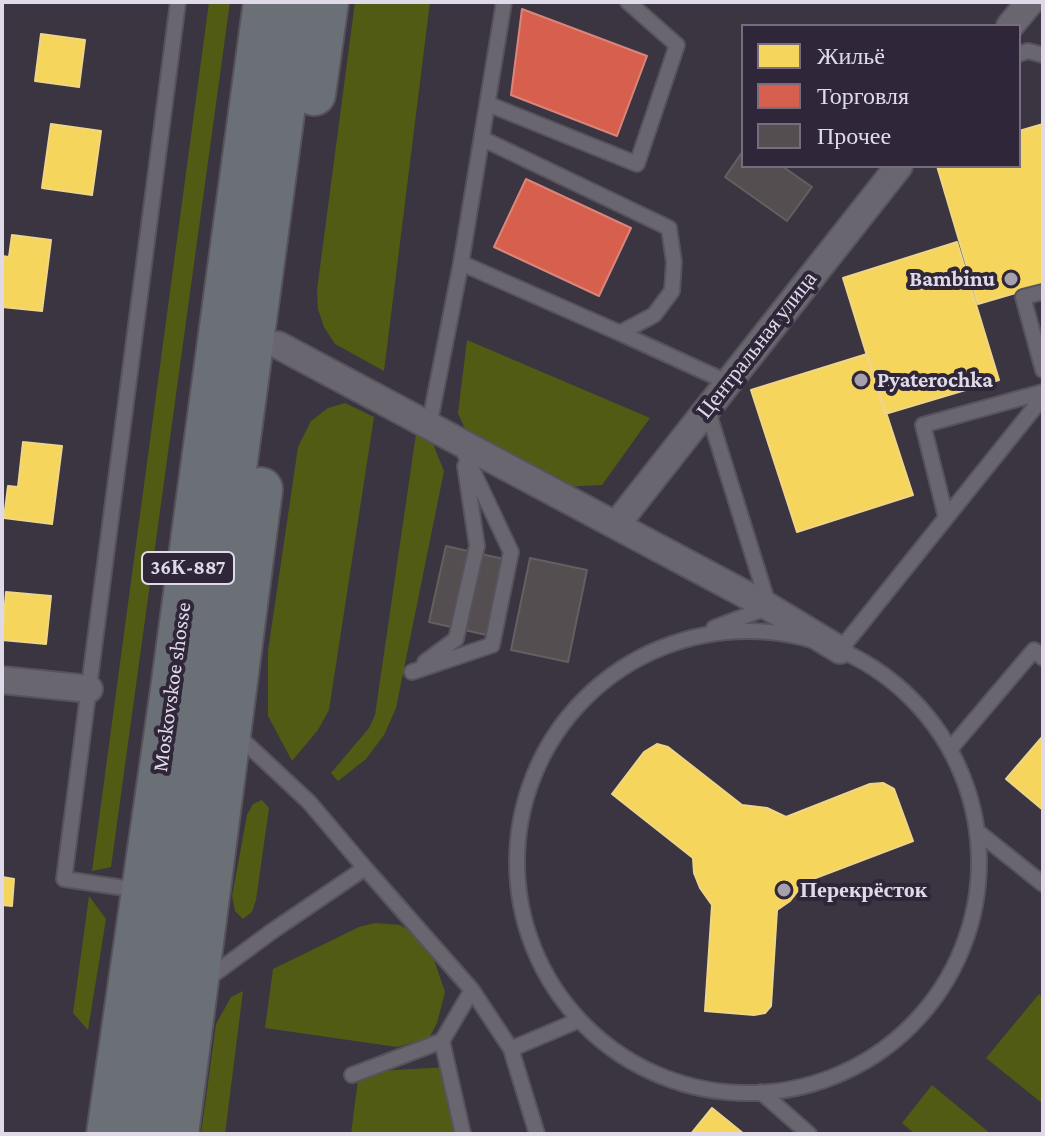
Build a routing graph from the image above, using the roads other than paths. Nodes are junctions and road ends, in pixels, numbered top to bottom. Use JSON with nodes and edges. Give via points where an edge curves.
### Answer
{"nodes":[{"id":1,"x":178,"y":2,"type":"edge"},
{"id":2,"x":265,"y":2,"type":"edge"},
{"id":3,"x":298,"y":2,"type":"edge"},
{"id":4,"x":327,"y":2,"type":"edge"},
{"id":5,"x":504,"y":2,"type":"edge"},
{"id":6,"x":628,"y":2,"type":"edge"},
{"id":7,"x":1030,"y":2,"type":"edge"},
{"id":8,"x":1012,"y":24,"type":"edge"},
{"id":9,"x":1021,"y":53,"type":"edge"},
{"id":10,"x":1043,"y":55,"type":"edge"},
{"id":11,"x":488,"y":104,"type":"junction"},
{"id":12,"x":483,"y":139,"type":"junction"},
{"id":13,"x":897,"y":168,"type":"edge"},
{"id":14,"x":461,"y":263,"type":"junction"},
{"id":15,"x":1043,"y":292,"type":"edge"},
{"id":16,"x":620,"y":333,"type":"junction"},
{"id":17,"x":278,"y":345,"type":"junction"},
{"id":18,"x":1043,"y":370,"type":"edge"},
{"id":19,"x":727,"y":382,"type":"junction"},
{"id":20,"x":1043,"y":394,"type":"edge"},
{"id":21,"x":707,"y":407,"type":"junction"},
{"id":22,"x":429,"y":426,"type":"junction"},
{"id":23,"x":946,"y":517,"type":"junction"},
{"id":24,"x":616,"y":525,"type":"junction"},
{"id":25,"x":769,"y":607,"type":"junction"},
{"id":26,"x":692,"y":637,"type":"junction"},
{"id":27,"x":840,"y":650,"type":"junction"},
{"id":28,"x":1043,"y":658,"type":"edge"},
{"id":29,"x":412,"y":672,"type":"joint"},
{"id":30,"x":2,"y":680,"type":"edge"},
{"id":31,"x":89,"y":689,"type":"junction"},
{"id":32,"x":231,"y":729,"type":"junction"},
{"id":33,"x":951,"y":748,"type":"junction"},
{"id":34,"x":978,"y":832,"type":"junction"},
{"id":35,"x":365,"y":868,"type":"junction"},
{"id":36,"x":1043,"y":884,"type":"edge"},
{"id":37,"x":143,"y":890,"type":"junction"},
{"id":38,"x":196,"y":988,"type":"junction"},
{"id":39,"x":472,"y":990,"type":"junction"},
{"id":40,"x":577,"y":1021,"type":"junction"},
{"id":41,"x":442,"y":1041,"type":"junction"},
{"id":42,"x":511,"y":1049,"type":"junction"},
{"id":43,"x":352,"y":1075,"type":"dead end"},
{"id":44,"x":761,"y":1092,"type":"junction"},
{"id":45,"x":108,"y":1134,"type":"edge"},
{"id":46,"x":145,"y":1134,"type":"edge"},
{"id":47,"x":177,"y":1134,"type":"edge"},
{"id":48,"x":463,"y":1134,"type":"edge"},
{"id":49,"x":537,"y":1134,"type":"edge"},
{"id":50,"x":809,"y":1134,"type":"edge"}],
"edges":[{"from":1,"to":31,"type":"lane"},
{"from":2,"to":37,"type":"main road","name":"Moskovskoe shosse","number":"36К-887"},
{"from":3,"to":46,"type":"main road","name":"Moskovskoe shosse","number":"36К-887"},
{"from":4,"to":17,"type":"main road","number":"36К-887"},
{"from":5,"to":11,"type":"lane"},
{"from":6,"to":11,"type":"lane","via":[[677,45],[637,164]]},
{"from":7,"to":8,"type":"street"},
{"from":9,"to":10,"type":"lane"},
{"from":11,"to":12,"type":"lane"},
{"from":12,"to":14,"type":"lane"},
{"from":12,"to":16,"type":"lane","via":[[669,228],[672,291],[654,315]]},
{"from":13,"to":19,"type":"street","name":"Центральная улица"},
{"from":14,"to":16,"type":"lane"},
{"from":14,"to":22,"type":"lane"},
{"from":15,"to":18,"type":"lane","via":[[1023,297]]},
{"from":16,"to":19,"type":"lane"},
{"from":17,"to":22,"type":"street"},
{"from":17,"to":32,"type":"main road","number":"36К-887"},
{"from":19,"to":21,"type":"street","name":"Центральная улица"},
{"from":20,"to":23,"type":"lane"},
{"from":20,"to":23,"type":"lane","via":[[923,425]]},
{"from":21,"to":24,"type":"street","name":"Центральная улица"},
{"from":21,"to":25,"type":"lane"},
{"from":22,"to":24,"type":"street"},
{"from":23,"to":27,"type":"lane"},
{"from":24,"to":25,"type":"street"},
{"from":25,"to":26,"type":"lane"},
{"from":25,"to":27,"type":"street"},
{"from":26,"to":27,"type":"lane","via":[[747,630],[808,637]]},
{"from":26,"to":40,"type":"lane","via":[[646,654],[579,704],[553,739],[517,831],[515,872],[525,917],[539,961]]},
{"from":27,"to":33,"type":"lane","via":[[904,692]]},
{"from":28,"to":33,"type":"lane","via":[[1034,650]]},
{"from":29,"to":29,"type":"lane","via":[[492,645],[511,552],[463,450],[477,546],[456,639]]},
{"from":30,"to":31,"type":"street"},
{"from":31,"to":37,"type":"lane","via":[[64,879]]},
{"from":32,"to":35,"type":"lane","via":[[309,802]]},
{"from":32,"to":38,"type":"main road","number":"36К-887"},
{"from":33,"to":34,"type":"lane"},
{"from":34,"to":36,"type":"lane"},
{"from":34,"to":44,"type":"lane","via":[[980,880],[970,933],[933,1003],[887,1049],[844,1072],[806,1087]]},
{"from":35,"to":38,"type":"lane"},
{"from":35,"to":39,"type":"lane"},
{"from":37,"to":45,"type":"main road","name":"Moskovskoe shosse","number":"36К-887"},
{"from":38,"to":47,"type":"main road","number":"36К-887"},
{"from":39,"to":41,"type":"lane"},
{"from":39,"to":42,"type":"lane"},
{"from":40,"to":42,"type":"lane"},
{"from":40,"to":44,"type":"lane","via":[[595,1040],[642,1066],[724,1092]]},
{"from":41,"to":43,"type":"lane"},
{"from":41,"to":48,"type":"lane"},
{"from":42,"to":49,"type":"lane"},
{"from":44,"to":50,"type":"lane"}]}
